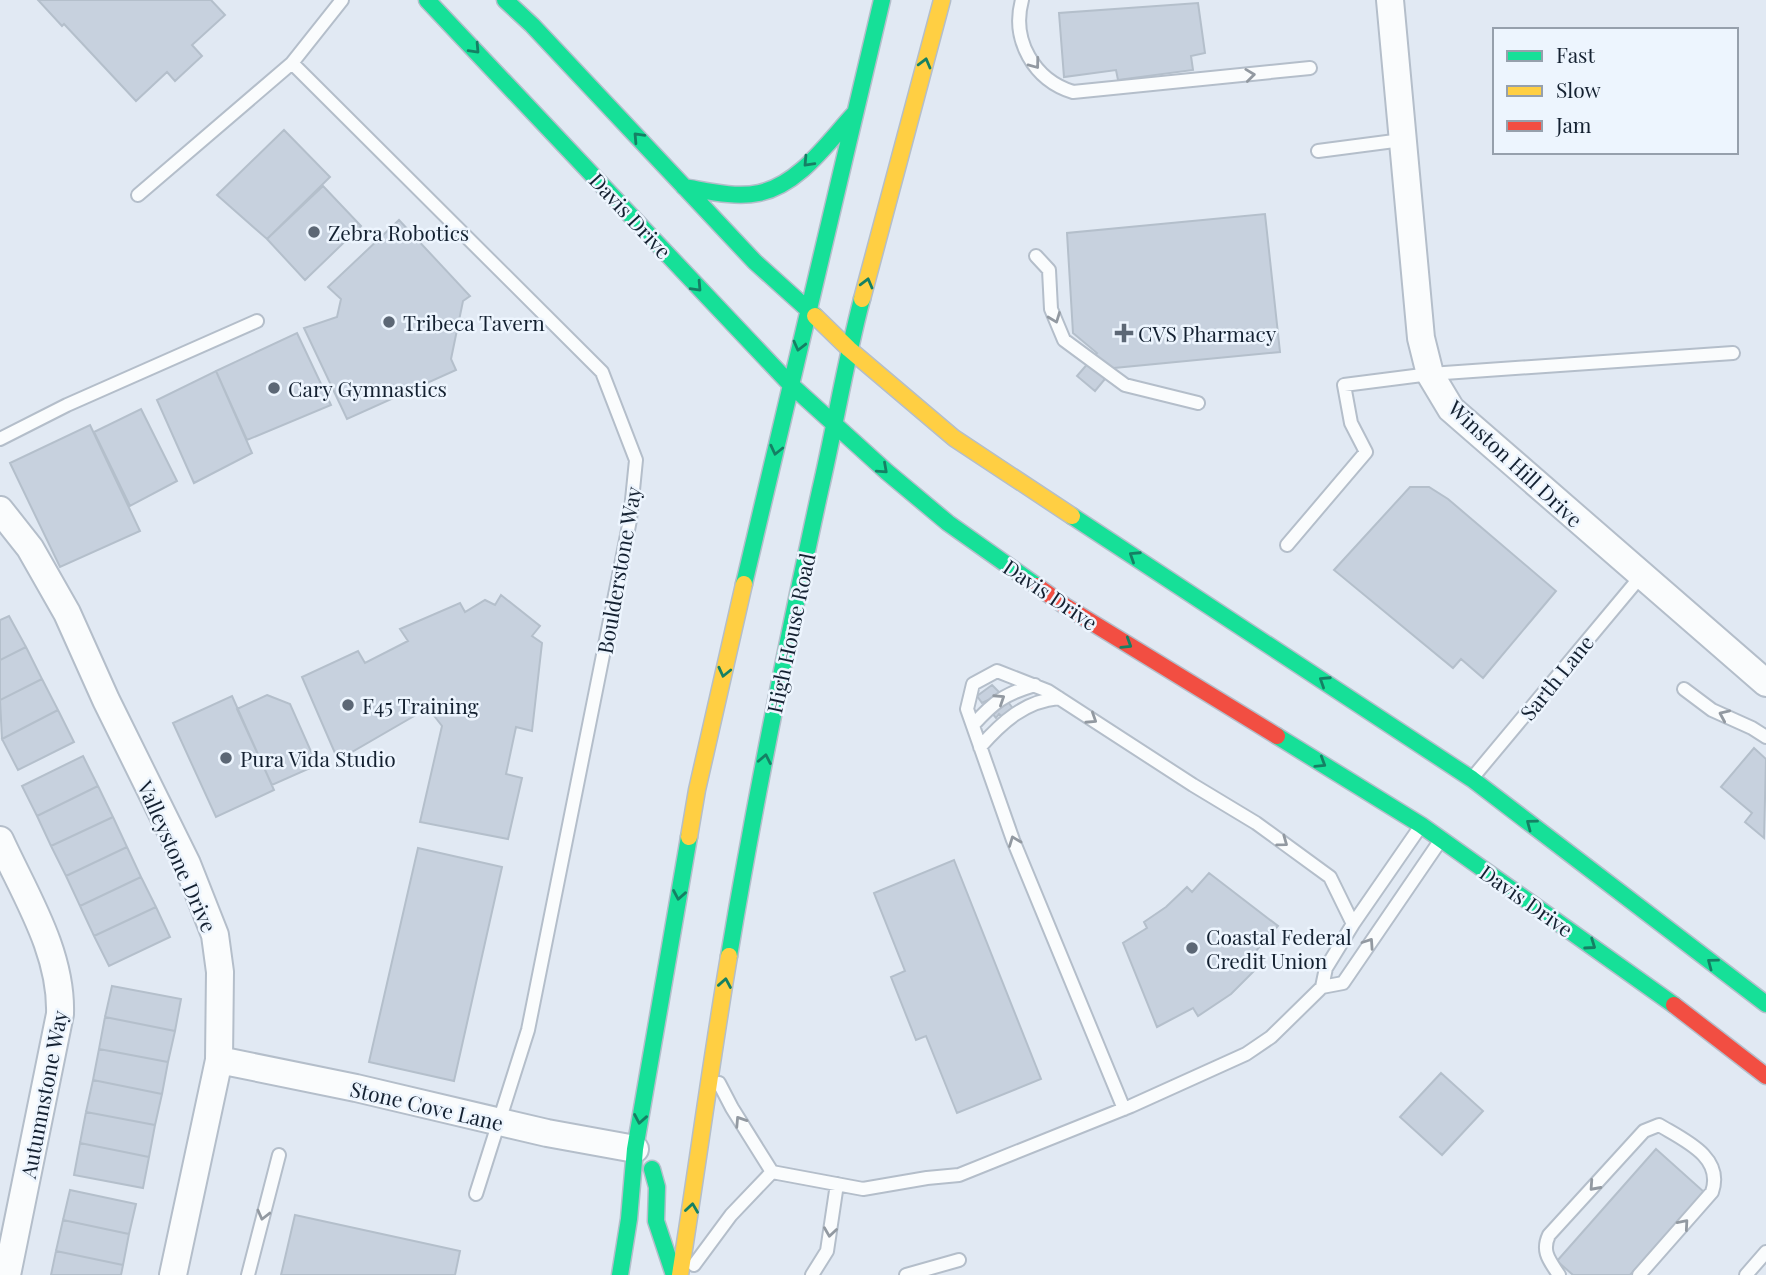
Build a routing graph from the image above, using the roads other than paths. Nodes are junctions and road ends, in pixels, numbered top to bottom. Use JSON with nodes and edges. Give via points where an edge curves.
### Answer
{"nodes":[{"id":1,"x":342,"y":0,"type":"edge"},
{"id":2,"x":428,"y":0,"type":"edge"},
{"id":3,"x":505,"y":0,"type":"edge"},
{"id":4,"x":882,"y":0,"type":"edge"},
{"id":5,"x":942,"y":0,"type":"edge"},
{"id":6,"x":1022,"y":0,"type":"edge"},
{"id":7,"x":1390,"y":0,"type":"edge"},
{"id":8,"x":292,"y":63,"type":"junction"},
{"id":9,"x":1310,"y":68,"type":"dead end"},
{"id":10,"x":855,"y":112,"type":"junction"},
{"id":11,"x":1402,"y":140,"type":"junction"},
{"id":12,"x":1318,"y":151,"type":"dead end"},
{"id":13,"x":684,"y":187,"type":"junction"},
{"id":14,"x":138,"y":195,"type":"dead end"},
{"id":15,"x":1036,"y":256,"type":"dead end"},
{"id":16,"x":808,"y":309,"type":"junction"},
{"id":17,"x":257,"y":321,"type":"dead end"},
{"id":18,"x":849,"y":349,"type":"junction"},
{"id":19,"x":1733,"y":353,"type":"dead end"},
{"id":20,"x":1430,"y":374,"type":"junction"},
{"id":21,"x":790,"y":384,"type":"junction"},
{"id":22,"x":1198,"y":403,"type":"dead end"},
{"id":23,"x":833,"y":422,"type":"junction"},
{"id":24,"x":0,"y":439,"type":"edge"},
{"id":25,"x":0,"y":510,"type":"edge"},
{"id":26,"x":1287,"y":545,"type":"dead end"},
{"id":27,"x":1641,"y":576,"type":"junction"},
{"id":28,"x":1766,"y":683,"type":"edge"},
{"id":29,"x":1035,"y":685,"type":"junction"},
{"id":30,"x":1684,"y":689,"type":"dead end"},
{"id":31,"x":1059,"y":698,"type":"junction"},
{"id":32,"x":973,"y":725,"type":"junction"},
{"id":33,"x":1766,"y":737,"type":"edge"},
{"id":34,"x":981,"y":747,"type":"junction"},
{"id":35,"x":1472,"y":779,"type":"junction"},
{"id":36,"x":1421,"y":825,"type":"junction"},
{"id":37,"x":1441,"y":839,"type":"junction"},
{"id":38,"x":0,"y":840,"type":"edge"},
{"id":39,"x":1353,"y":924,"type":"junction"},
{"id":40,"x":1322,"y":987,"type":"junction"},
{"id":41,"x":1766,"y":1004,"type":"edge"},
{"id":42,"x":219,"y":1060,"type":"junction"},
{"id":43,"x":710,"y":1068,"type":"junction"},
{"id":44,"x":1766,"y":1076,"type":"edge"},
{"id":45,"x":1124,"y":1109,"type":"junction"},
{"id":46,"x":499,"y":1122,"type":"junction"},
{"id":47,"x":635,"y":1149,"type":"junction"},
{"id":48,"x":279,"y":1155,"type":"dead end"},
{"id":49,"x":772,"y":1172,"type":"junction"},
{"id":50,"x":837,"y":1184,"type":"junction"},
{"id":51,"x":475,"y":1194,"type":"dead end"},
{"id":52,"x":1766,"y":1252,"type":"edge"},
{"id":53,"x":959,"y":1260,"type":"dead end"},
{"id":54,"x":7,"y":1275,"type":"edge"},
{"id":55,"x":173,"y":1275,"type":"edge"},
{"id":56,"x":248,"y":1275,"type":"edge"},
{"id":57,"x":620,"y":1275,"type":"edge"},
{"id":58,"x":674,"y":1275,"type":"edge"},
{"id":59,"x":680,"y":1275,"type":"edge"},
{"id":60,"x":687,"y":1275,"type":"edge"},
{"id":61,"x":812,"y":1275,"type":"edge"},
{"id":62,"x":906,"y":1275,"type":"edge"},
{"id":63,"x":1559,"y":1275,"type":"edge"},
{"id":64,"x":1639,"y":1275,"type":"edge"},
{"id":65,"x":1746,"y":1275,"type":"edge"}],
"edges":[{"from":1,"to":8,"type":"lane"},
{"from":2,"to":21,"type":"main road","name":"Davis Drive","one_way":true},
{"from":13,"to":3,"type":"main road","one_way":true},
{"from":4,"to":10,"type":"main road"},
{"from":18,"to":5,"type":"main road","name":"High House Road","one_way":true},
{"from":6,"to":9,"type":"lane","one_way":true,"via":[[1018,26],[1030,59],[1049,81],[1073,92]]},
{"from":7,"to":11,"type":"street","name":"Winston Hill Drive"},
{"from":8,"to":14,"type":"lane"},
{"from":8,"to":46,"type":"lane","name":"Boulderstone Way","via":[[602,372],[636,460],[630,520],[531,1017]]},
{"from":10,"to":13,"type":"main road","one_way":true,"via":[[797,174],[762,193],[726,194]]},
{"from":10,"to":16,"type":"main road"},
{"from":11,"to":12,"type":"lane"},
{"from":11,"to":20,"type":"street","name":"Winston Hill Drive","via":[[1420,338]]},
{"from":13,"to":16,"type":"main road","via":[[755,262]]},
{"from":15,"to":22,"type":"lane","one_way":true,"via":[[1049,270],[1051,309],[1064,340],[1125,385]]},
{"from":16,"to":18,"type":"main road"},
{"from":16,"to":21,"type":"main road","one_way":true},
{"from":17,"to":24,"type":"lane"},
{"from":18,"to":23,"type":"main road","name":"High House Road"},
{"from":35,"to":18,"type":"main road","one_way":true,"via":[[954,438]]},
{"from":19,"to":20,"type":"lane"},
{"from":20,"to":26,"type":"lane","via":[[1344,385],[1351,423],[1366,452]]},
{"from":20,"to":27,"type":"street","name":"Winston Hill Drive","via":[[1451,409]]},
{"from":21,"to":23,"type":"main road","name":"Davis Drive"},
{"from":21,"to":47,"type":"main road","one_way":true,"via":[[697,790]]},
{"from":23,"to":36,"type":"main road","name":"Davis Drive","one_way":true,"via":[[948,523],[1065,606]]},
{"from":43,"to":23,"type":"main road","name":"High House Road","one_way":true,"via":[[793,610]]},
{"from":25,"to":42,"type":"street","name":"Valleystone Drive","via":[[30,548],[67,613],[200,894],[215,935],[220,972]]},
{"from":27,"to":28,"type":"street","name":"Winston Hill Drive"},
{"from":27,"to":35,"type":"lane","name":"Sarth Lane"},
{"from":29,"to":31,"type":"lane"},
{"from":32,"to":29,"type":"lane","one_way":true,"via":[[1004,695]]},
{"from":29,"to":32,"type":"lane","via":[[997,671],[973,684],[967,709]]},
{"from":33,"to":30,"type":"lane","one_way":true,"via":[[1712,710]]},
{"from":31,"to":34,"type":"lane","via":[[1041,699],[1025,707]]},
{"from":31,"to":39,"type":"lane","one_way":true,"via":[[1256,823],[1330,877]]},
{"from":32,"to":34,"type":"lane"},
{"from":45,"to":34,"type":"lane","one_way":true,"via":[[1013,840]]},
{"from":41,"to":35,"type":"main road","one_way":true},
{"from":36,"to":37,"type":"main road","name":"Davis Drive"},
{"from":36,"to":39,"type":"lane"},
{"from":40,"to":37,"type":"lane","one_way":true,"via":[[1343,983]]},
{"from":37,"to":44,"type":"main road","name":"Davis Drive","one_way":true},
{"from":38,"to":54,"type":"street","name":"Autumnstone Way","via":[[47,941],[61,990]]},
{"from":39,"to":40,"type":"lane","via":[[1326,968]]},
{"from":40,"to":45,"type":"lane","via":[[1271,1037],[1246,1054]]},
{"from":42,"to":46,"type":"street","name":"Stone Cove Lane"},
{"from":42,"to":55,"type":"street","name":"Valleystone Drive"},
{"from":49,"to":43,"type":"lane","one_way":true},
{"from":59,"to":43,"type":"main road","name":"High House Road","one_way":true},
{"from":45,"to":50,"type":"lane","via":[[958,1175],[863,1189]]},
{"from":46,"to":47,"type":"street","name":"Stone Cove Lane"},
{"from":46,"to":51,"type":"lane","name":"Boulderstone Way"},
{"from":47,"to":57,"type":"main road"},
{"from":47,"to":58,"type":"main road","via":[[651,1165],[657,1187],[656,1222]]},
{"from":48,"to":56,"type":"lane","one_way":true},
{"from":49,"to":50,"type":"lane"},
{"from":49,"to":60,"type":"lane","via":[[731,1215]]},
{"from":50,"to":61,"type":"lane","one_way":true,"via":[[827,1251]]},
{"from":52,"to":65,"type":"lane"},
{"from":53,"to":62,"type":"lane"},
{"from":64,"to":63,"type":"lane","one_way":true,"via":[[1712,1192],[1716,1181],[1712,1165],[1694,1146],[1659,1125],[1644,1131],[1549,1235],[1546,1255]]}]}
